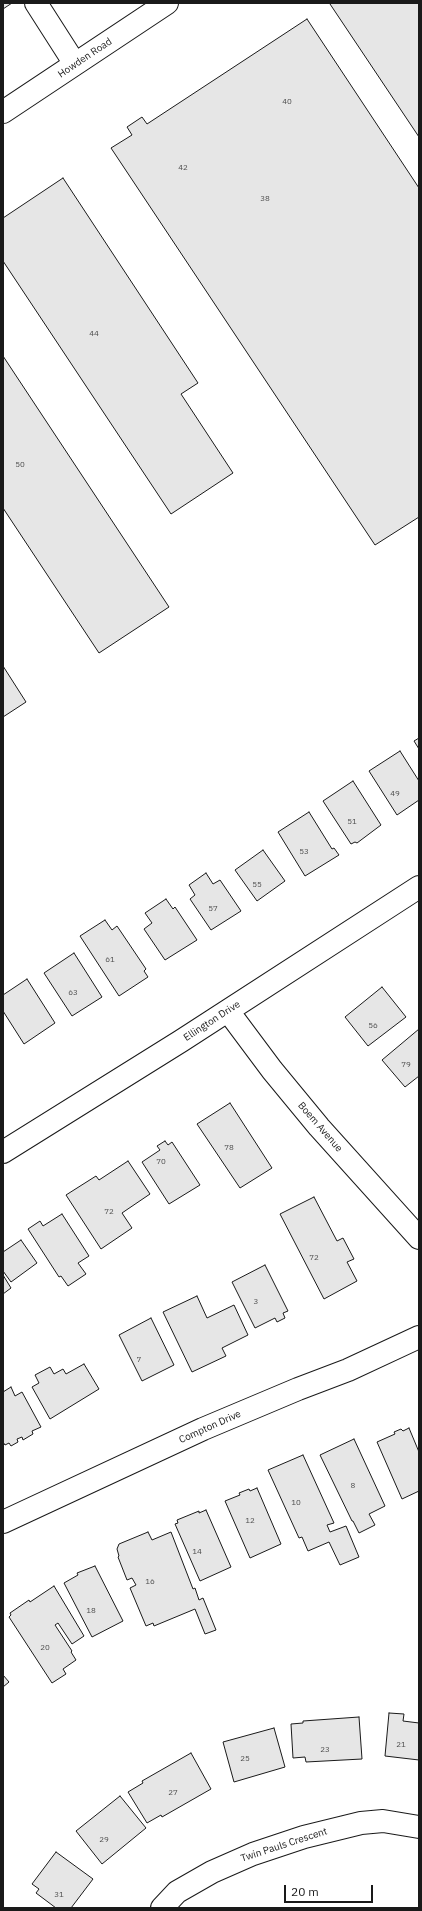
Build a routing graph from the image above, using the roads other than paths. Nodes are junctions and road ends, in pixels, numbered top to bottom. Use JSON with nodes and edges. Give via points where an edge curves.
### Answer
{"nodes":[{"id":1,"x":36,"y":3,"type":"edge"},
{"id":2,"x":167,"y":3,"type":"edge"},
{"id":3,"x":75,"y":64,"type":"junction"},
{"id":4,"x":3,"y":112,"type":"edge"},
{"id":5,"x":419,"y":888,"type":"edge"},
{"id":6,"x":228,"y":1011,"type":"junction"},
{"id":7,"x":3,"y":1152,"type":"edge"},
{"id":8,"x":419,"y":1238,"type":"edge"},
{"id":9,"x":419,"y":1337,"type":"edge"},
{"id":10,"x":3,"y":1522,"type":"edge"},
{"id":11,"x":419,"y":1828,"type":"edge"},
{"id":12,"x":162,"y":1908,"type":"edge"}],
"edges":[{"from":1,"to":3,"type":"street"},
{"from":2,"to":3,"type":"street","name":"Howden Road"},
{"from":3,"to":4,"type":"street","name":"Howden Road"},
{"from":5,"to":6,"type":"street","name":"Ellington Drive"},
{"from":6,"to":7,"type":"street","name":"Ellington Drive"},
{"from":6,"to":8,"type":"street","name":"Boem Avenue","via":[[319,1127]]},
{"from":9,"to":10,"type":"street","name":"Compton Drive","via":[[348,1370],[203,1429]]},
{"from":11,"to":12,"type":"street","name":"Twin Pauls Crescent","via":[[383,1821],[361,1823],[304,1836],[212,1872],[176,1892]]}]}
